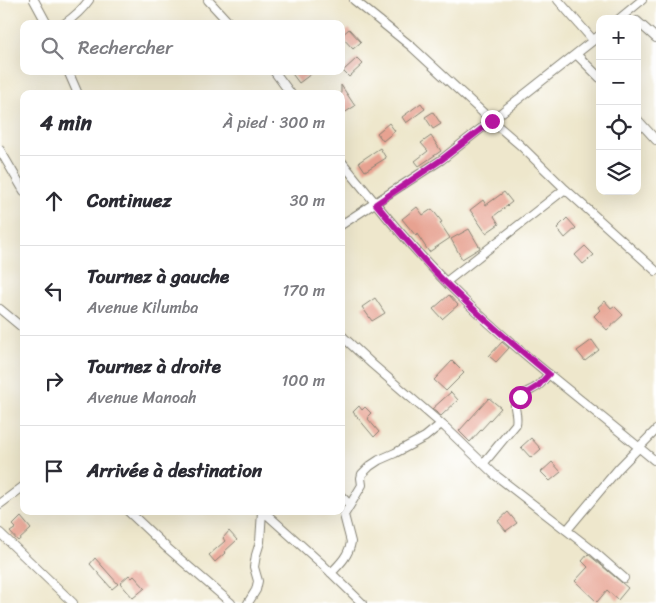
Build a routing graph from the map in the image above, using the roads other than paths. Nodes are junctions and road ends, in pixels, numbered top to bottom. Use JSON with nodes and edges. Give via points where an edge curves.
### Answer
{"nodes":[{"id":1,"x":34,"y":0,"type":"edge"},
{"id":2,"x":89,"y":0,"type":"edge"},
{"id":3,"x":208,"y":0,"type":"edge"},
{"id":4,"x":354,"y":0,"type":"edge"},
{"id":5,"x":558,"y":0,"type":"edge"},
{"id":6,"x":642,"y":0,"type":"edge"},
{"id":7,"x":628,"y":12,"type":"junction"},
{"id":8,"x":624,"y":15,"type":"edge"},
{"id":9,"x":631,"y":15,"type":"edge"},
{"id":10,"x":45,"y":20,"type":"edge"},
{"id":11,"x":69,"y":20,"type":"edge"},
{"id":12,"x":226,"y":20,"type":"edge"},
{"id":13,"x":641,"y":24,"type":"edge"},
{"id":14,"x":596,"y":38,"type":"edge"},
{"id":15,"x":656,"y":38,"type":"edge"},
{"id":16,"x":576,"y":54,"type":"junction"},
{"id":17,"x":596,"y":74,"type":"edge"},
{"id":18,"x":70,"y":75,"type":"edge"},
{"id":19,"x":277,"y":75,"type":"edge"},
{"id":20,"x":76,"y":90,"type":"edge"},
{"id":21,"x":288,"y":90,"type":"edge"},
{"id":22,"x":492,"y":121,"type":"junction"},
{"id":23,"x":641,"y":123,"type":"edge"},
{"id":24,"x":656,"y":140,"type":"edge"},
{"id":25,"x":0,"y":150,"type":"edge"},
{"id":26,"x":345,"y":166,"type":"edge"},
{"id":27,"x":20,"y":184,"type":"edge"},
{"id":28,"x":565,"y":189,"type":"junction"},
{"id":29,"x":376,"y":204,"type":"junction"},
{"id":30,"x":345,"y":223,"type":"edge"},
{"id":31,"x":656,"y":271,"type":"edge"},
{"id":32,"x":446,"y":282,"type":"junction"},
{"id":33,"x":0,"y":309,"type":"edge"},
{"id":34,"x":20,"y":326,"type":"edge"},
{"id":35,"x":345,"y":339,"type":"edge"},
{"id":36,"x":549,"y":374,"type":"junction"},
{"id":37,"x":441,"y":424,"type":"junction"},
{"id":38,"x":656,"y":430,"type":"edge"},
{"id":39,"x":640,"y":448,"type":"junction"},
{"id":40,"x":654,"y":460,"type":"dead end"},
{"id":41,"x":483,"y":464,"type":"junction"},
{"id":42,"x":20,"y":489,"type":"edge"},
{"id":43,"x":345,"y":500,"type":"edge"},
{"id":44,"x":0,"y":504,"type":"edge"},
{"id":45,"x":350,"y":505,"type":"junction"},
{"id":46,"x":345,"y":513,"type":"edge"},
{"id":47,"x":132,"y":515,"type":"edge"},
{"id":48,"x":262,"y":515,"type":"edge"},
{"id":49,"x":266,"y":515,"type":"edge"},
{"id":50,"x":344,"y":515,"type":"edge"},
{"id":51,"x":567,"y":530,"type":"junction"},
{"id":52,"x":0,"y":533,"type":"edge"},
{"id":53,"x":331,"y":573,"type":"junction"},
{"id":54,"x":624,"y":578,"type":"dead end"},
{"id":55,"x":73,"y":603,"type":"edge"},
{"id":56,"x":231,"y":603,"type":"edge"},
{"id":57,"x":248,"y":603,"type":"edge"},
{"id":58,"x":362,"y":603,"type":"edge"}],
"edges":[{"from":1,"to":10,"type":"street"},
{"from":2,"to":11,"type":"street"},
{"from":3,"to":12,"type":"street"},
{"from":4,"to":22,"type":"street","via":[[412,47]]},
{"from":5,"to":14,"type":"street"},
{"from":6,"to":7,"type":"street"},
{"from":7,"to":8,"type":"street"},
{"from":7,"to":9,"type":"street"},
{"from":13,"to":15,"type":"street"},
{"from":14,"to":16,"type":"street"},
{"from":16,"to":17,"type":"street"},
{"from":16,"to":22,"type":"street"},
{"from":18,"to":20,"type":"street"},
{"from":19,"to":21,"type":"street"},
{"from":22,"to":28,"type":"street"},
{"from":22,"to":29,"type":"street"},
{"from":23,"to":24,"type":"street"},
{"from":25,"to":27,"type":"street"},
{"from":26,"to":29,"type":"street"},
{"from":28,"to":31,"type":"street"},
{"from":28,"to":32,"type":"street"},
{"from":29,"to":30,"type":"street"},
{"from":29,"to":32,"type":"street"},
{"from":32,"to":36,"type":"street"},
{"from":33,"to":34,"type":"street"},
{"from":35,"to":37,"type":"street"},
{"from":36,"to":39,"type":"street"},
{"from":36,"to":41,"type":"street","via":[[516,401],[516,424]]},
{"from":37,"to":41,"type":"street"},
{"from":37,"to":45,"type":"street","via":[[425,437],[370,466],[362,474],[362,485]]},
{"from":38,"to":39,"type":"street"},
{"from":39,"to":40,"type":"street"},
{"from":39,"to":51,"type":"street"},
{"from":41,"to":51,"type":"street"},
{"from":42,"to":44,"type":"street"},
{"from":43,"to":45,"type":"street"},
{"from":45,"to":46,"type":"street"},
{"from":47,"to":56,"type":"street"},
{"from":48,"to":57,"type":"street","via":[[254,567],[258,581]]},
{"from":49,"to":53,"type":"street"},
{"from":50,"to":53,"type":"street","via":[[351,546],[341,564]]},
{"from":51,"to":54,"type":"street"},
{"from":52,"to":55,"type":"street"},
{"from":53,"to":58,"type":"street"}]}
